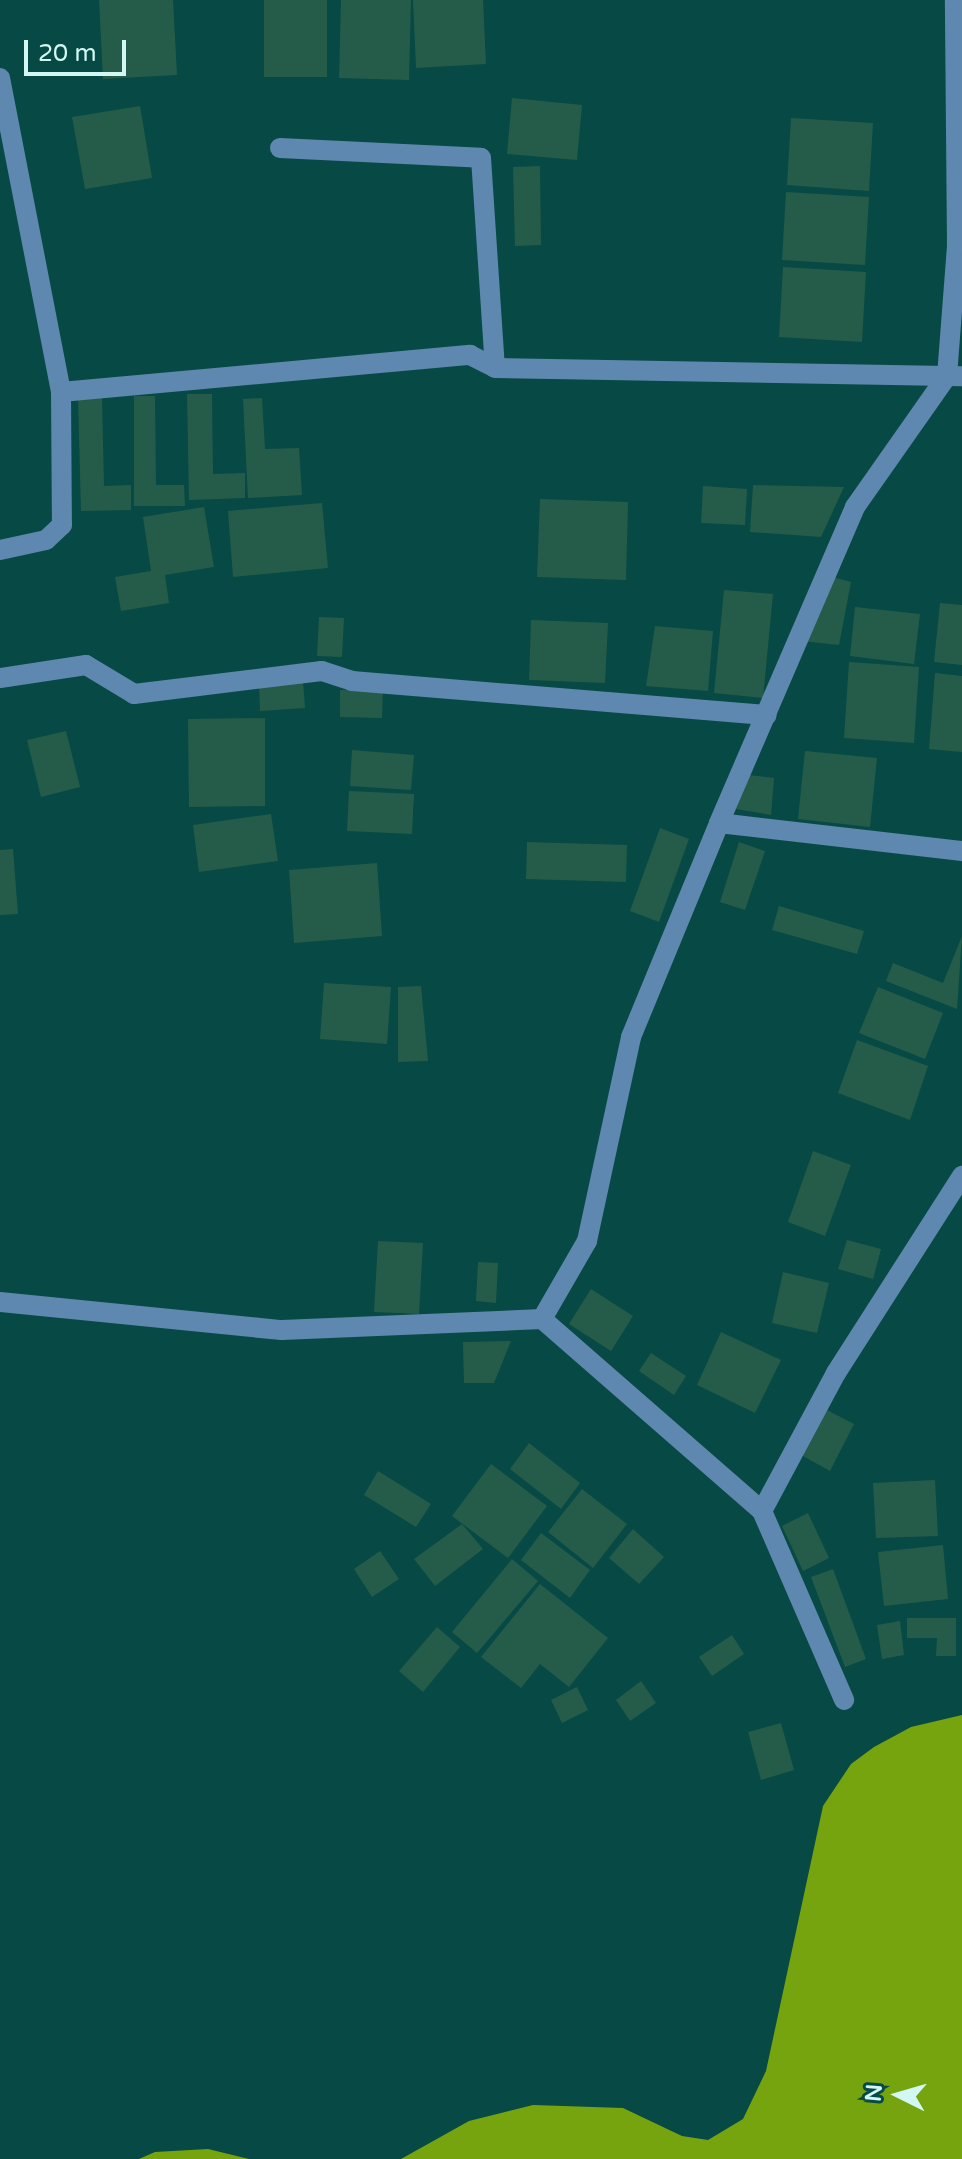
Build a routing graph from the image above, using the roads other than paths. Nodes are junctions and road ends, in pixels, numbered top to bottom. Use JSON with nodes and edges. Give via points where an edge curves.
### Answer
{"nodes":[{"id":1,"x":955,"y":0,"type":"edge"},
{"id":2,"x":0,"y":78,"type":"edge"},
{"id":3,"x":280,"y":148,"type":"dead end"},
{"id":4,"x":959,"y":246,"type":"edge"},
{"id":5,"x":495,"y":368,"type":"junction"},
{"id":6,"x":954,"y":376,"type":"edge"},
{"id":7,"x":61,"y":392,"type":"junction"},
{"id":8,"x":0,"y":550,"type":"edge"},
{"id":9,"x":0,"y":678,"type":"edge"},
{"id":10,"x":767,"y":715,"type":"junction"},
{"id":11,"x":719,"y":823,"type":"junction"},
{"id":12,"x":962,"y":851,"type":"edge"},
{"id":13,"x":962,"y":1176,"type":"edge"},
{"id":14,"x":0,"y":1302,"type":"edge"},
{"id":15,"x":542,"y":1319,"type":"junction"},
{"id":16,"x":762,"y":1511,"type":"junction"},
{"id":17,"x":844,"y":1700,"type":"dead end"}],
"edges":[{"from":1,"to":4,"type":"street"},
{"from":2,"to":7,"type":"street"},
{"from":3,"to":5,"type":"street","via":[[481,158]]},
{"from":4,"to":6,"type":"street"},
{"from":5,"to":6,"type":"street"},
{"from":5,"to":7,"type":"street","via":[[470,355]]},
{"from":6,"to":10,"type":"street","via":[[855,507]]},
{"from":7,"to":8,"type":"street","via":[[59,535]]},
{"from":9,"to":10,"type":"street","via":[[86,665],[134,694],[322,671],[352,681]]},
{"from":10,"to":11,"type":"street"},
{"from":11,"to":12,"type":"street"},
{"from":11,"to":15,"type":"street","via":[[631,1037],[587,1241]]},
{"from":13,"to":16,"type":"street","via":[[836,1373]]},
{"from":14,"to":15,"type":"street","via":[[282,1330]]},
{"from":15,"to":16,"type":"street"},
{"from":16,"to":17,"type":"street"}]}
